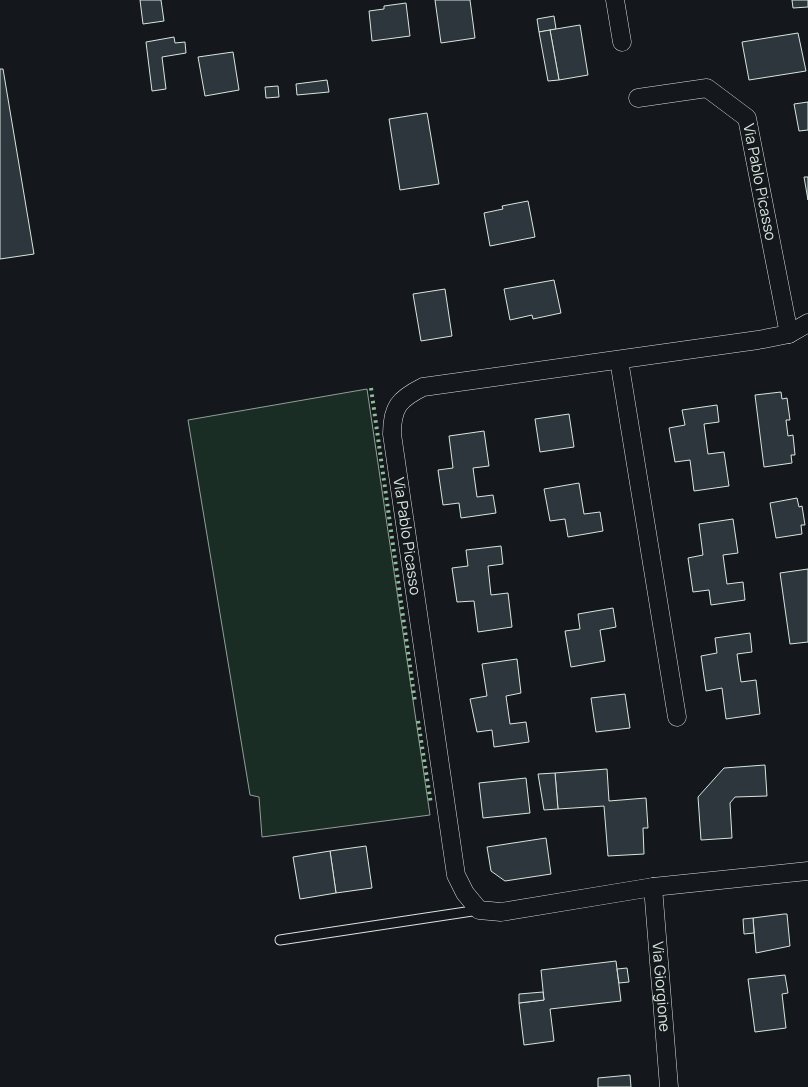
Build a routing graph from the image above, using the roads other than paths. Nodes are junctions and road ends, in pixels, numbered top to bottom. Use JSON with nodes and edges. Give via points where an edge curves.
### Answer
{"nodes":[{"id":1,"x":616,"y":0,"type":"edge"},
{"id":2,"x":622,"y":42,"type":"dead end"},
{"id":3,"x":638,"y":98,"type":"dead end"},
{"id":4,"x":808,"y":324,"type":"edge"},
{"id":5,"x":789,"y":334,"type":"junction"},
{"id":6,"x":618,"y":360,"type":"junction"},
{"id":7,"x":677,"y":718,"type":"dead end"},
{"id":8,"x":808,"y":871,"type":"edge"},
{"id":9,"x":653,"y":887,"type":"junction"},
{"id":10,"x":479,"y":910,"type":"junction"},
{"id":11,"x":280,"y":940,"type":"dead end"},
{"id":12,"x":670,"y":1087,"type":"edge"}],
"edges":[{"from":1,"to":2,"type":"street"},
{"from":3,"to":5,"type":"street","name":"Via Pablo Picasso","via":[[707,88],[747,118]]},
{"from":4,"to":5,"type":"street","name":"Via Pablo Picasso"},
{"from":5,"to":6,"type":"street","name":"Via Pablo Picasso"},
{"from":6,"to":7,"type":"street"},
{"from":6,"to":10,"type":"street","name":"Via Pablo Picasso","via":[[423,387],[402,398],[392,419],[456,875]]},
{"from":8,"to":9,"type":"street"},
{"from":9,"to":10,"type":"street","via":[[501,912]]},
{"from":9,"to":12,"type":"street","name":"Via Giorgione"},
{"from":10,"to":11,"type":"lane"}]}
